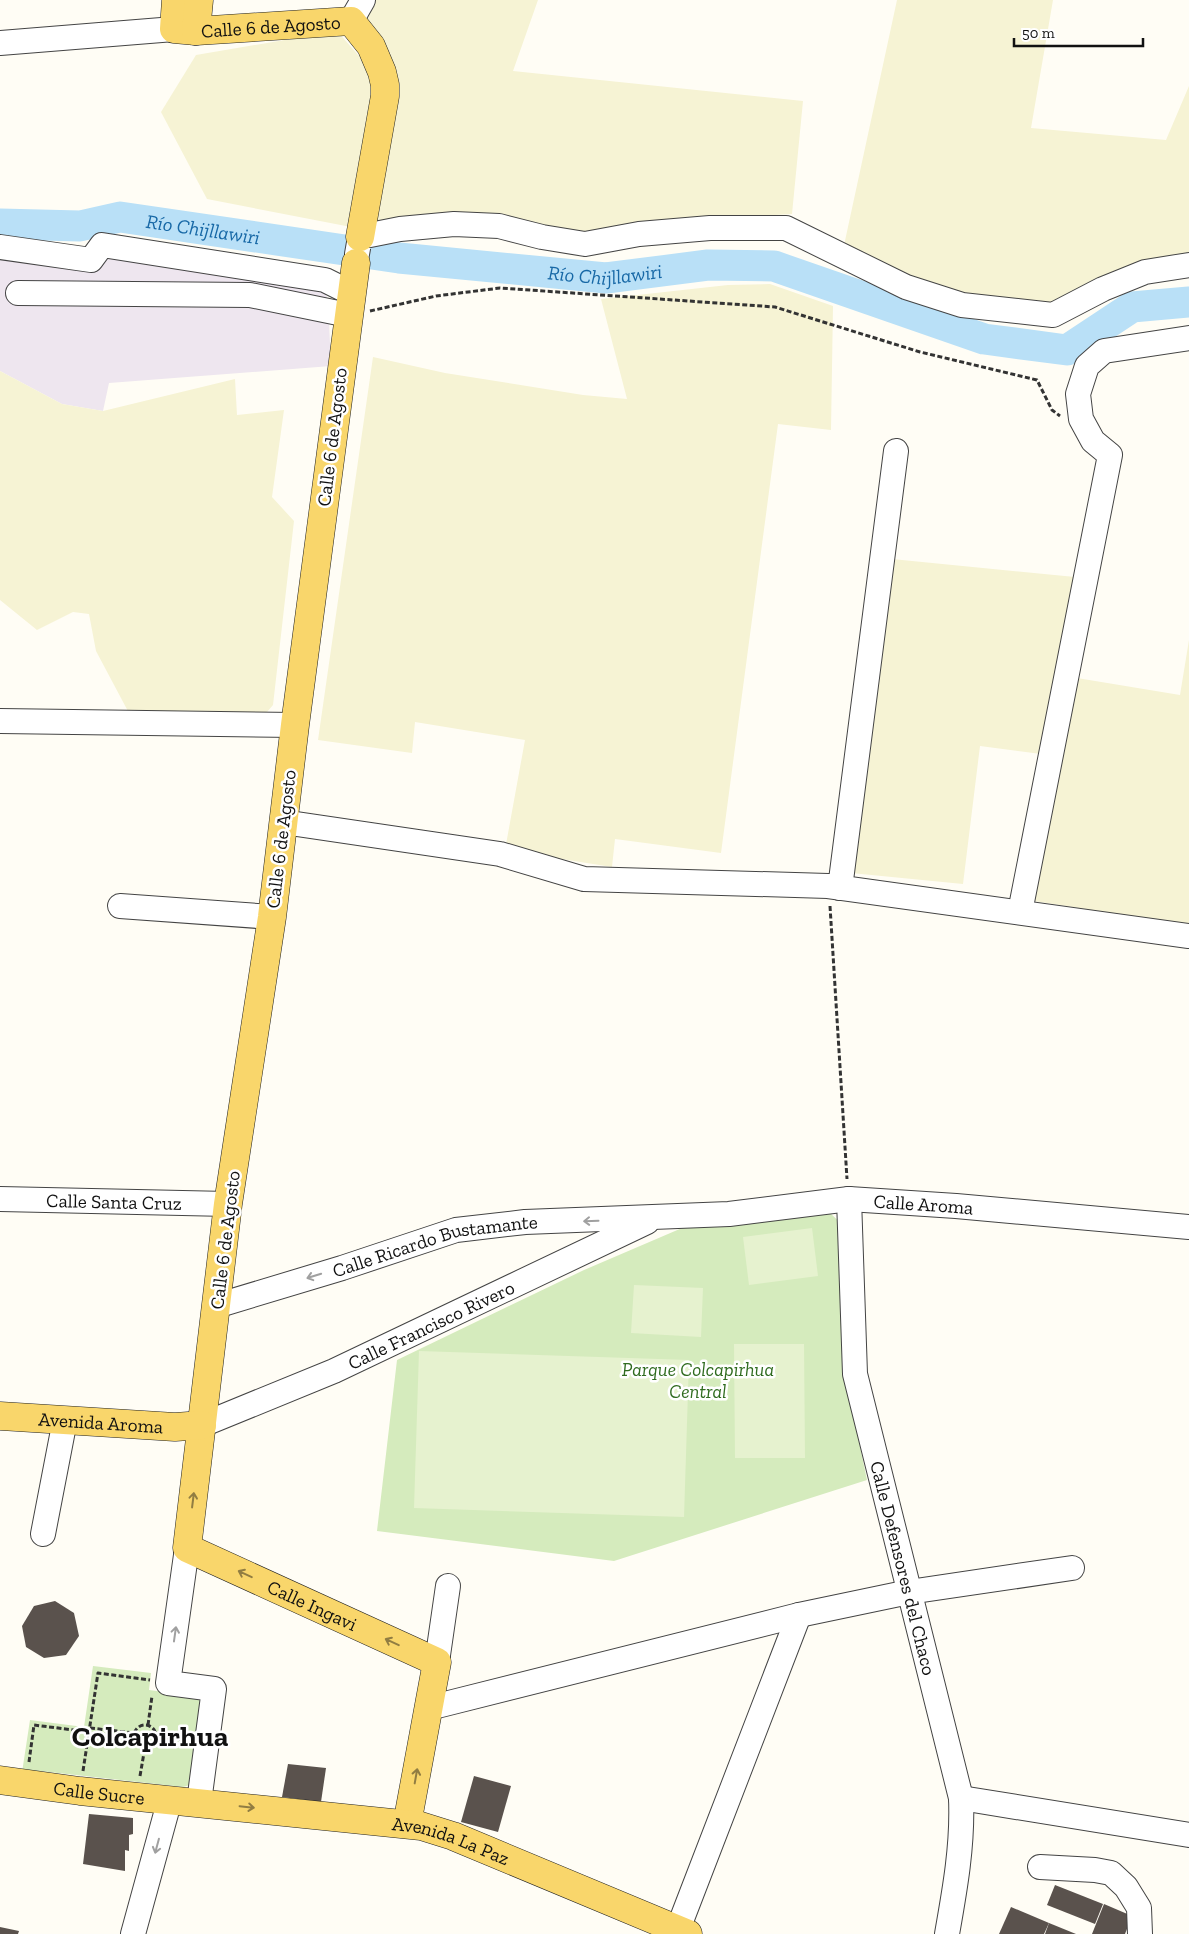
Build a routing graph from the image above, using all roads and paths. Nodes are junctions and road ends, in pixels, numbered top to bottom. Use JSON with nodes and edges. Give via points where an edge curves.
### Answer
{"nodes":[{"id":1,"x":176,"y":0,"type":"edge"},
{"id":2,"x":199,"y":0,"type":"edge"},
{"id":3,"x":357,"y":10,"type":"edge"},
{"id":4,"x":185,"y":30,"type":"junction"},
{"id":5,"x":0,"y":43,"type":"edge"},
{"id":6,"x":0,"y":247,"type":"edge"},
{"id":7,"x":358,"y":248,"type":"junction"},
{"id":8,"x":1189,"y":265,"type":"edge"},
{"id":9,"x":18,"y":292,"type":"dead end"},
{"id":10,"x":350,"y":304,"type":"junction"},
{"id":11,"x":1189,"y":338,"type":"edge"},
{"id":12,"x":1066,"y":420,"type":"dead end"},
{"id":13,"x":896,"y":452,"type":"dead end"},
{"id":14,"x":0,"y":721,"type":"edge"},
{"id":15,"x":295,"y":725,"type":"junction"},
{"id":16,"x":283,"y":822,"type":"junction"},
{"id":17,"x":834,"y":887,"type":"junction"},
{"id":18,"x":120,"y":906,"type":"dead end"},
{"id":19,"x":1020,"y":912,"type":"junction"},
{"id":20,"x":272,"y":917,"type":"junction"},
{"id":21,"x":1189,"y":936,"type":"edge"},
{"id":22,"x":0,"y":1199,"type":"edge"},
{"id":23,"x":849,"y":1200,"type":"junction"},
{"id":24,"x":228,"y":1204,"type":"junction"},
{"id":25,"x":658,"y":1217,"type":"junction"},
{"id":26,"x":1189,"y":1227,"type":"edge"},
{"id":27,"x":216,"y":1306,"type":"junction"},
{"id":28,"x":0,"y":1416,"type":"edge"},
{"id":29,"x":65,"y":1420,"type":"junction"},
{"id":30,"x":202,"y":1425,"type":"junction"},
{"id":31,"x":43,"y":1534,"type":"dead end"},
{"id":32,"x":187,"y":1548,"type":"junction"},
{"id":33,"x":1072,"y":1568,"type":"dead end"},
{"id":34,"x":448,"y":1586,"type":"dead end"},
{"id":35,"x":909,"y":1592,"type":"junction"},
{"id":36,"x":799,"y":1615,"type":"junction"},
{"id":37,"x":437,"y":1662,"type":"junction"},
{"id":38,"x":150,"y":1680,"type":"dead end"},
{"id":39,"x":152,"y":1697,"type":"dead end"},
{"id":40,"x":429,"y":1708,"type":"junction"},
{"id":41,"x":148,"y":1725,"type":"junction"},
{"id":42,"x":90,"y":1730,"type":"junction"},
{"id":43,"x":134,"y":1733,"type":"junction"},
{"id":44,"x":157,"y":1736,"type":"junction"},
{"id":45,"x":190,"y":1741,"type":"dead end"},
{"id":46,"x":145,"y":1747,"type":"junction"},
{"id":47,"x":27,"y":1770,"type":"dead end"},
{"id":48,"x":140,"y":1776,"type":"dead end"},
{"id":49,"x":0,"y":1780,"type":"edge"},
{"id":50,"x":80,"y":1791,"type":"junction"},
{"id":51,"x":961,"y":1798,"type":"junction"},
{"id":52,"x":170,"y":1799,"type":"junction"},
{"id":53,"x":198,"y":1802,"type":"junction"},
{"id":54,"x":408,"y":1824,"type":"junction"},
{"id":55,"x":1189,"y":1835,"type":"edge"},
{"id":56,"x":1040,"y":1867,"type":"dead end"},
{"id":57,"x":683,"y":1932,"type":"edge"},
{"id":58,"x":134,"y":1934,"type":"edge"},
{"id":59,"x":947,"y":1934,"type":"edge"},
{"id":60,"x":1140,"y":1934,"type":"edge"}],
"edges":[{"from":1,"to":4,"type":"main road"},
{"from":2,"to":4,"type":"main road"},
{"from":3,"to":4,"type":"main road","name":"Calle 6 de Agosto"},
{"from":3,"to":7,"type":"main road","name":"Calle 6 de Agosto","via":[[385,85]]},
{"from":4,"to":5,"type":"street"},
{"from":6,"to":10,"type":"street","via":[[91,260],[102,245],[325,280]]},
{"from":7,"to":8,"type":"street","via":[[400,229],[454,224],[498,226],[585,244],[639,234],[710,228],[786,228],[906,287],[962,305],[1053,315],[1145,272]]},
{"from":7,"to":10,"type":"main road","name":"Calle 6 de Agosto"},
{"from":9,"to":10,"type":"street","via":[[250,295]]},
{"from":10,"to":12,"type":"path","via":[[500,288],[775,307],[920,352],[1037,380],[1052,410]]},
{"from":10,"to":15,"type":"main road","name":"Calle 6 de Agosto"},
{"from":11,"to":19,"type":"street","via":[[1104,351],[1087,366],[1078,394],[1081,419],[1093,441],[1110,454]]},
{"from":13,"to":17,"type":"street"},
{"from":14,"to":15,"type":"street"},
{"from":15,"to":16,"type":"main road","name":"Calle 6 de Agosto"},
{"from":16,"to":17,"type":"street","via":[[500,854],[584,878]]},
{"from":16,"to":20,"type":"main road","name":"Calle 6 de Agosto"},
{"from":17,"to":19,"type":"street"},
{"from":17,"to":23,"type":"path"},
{"from":18,"to":20,"type":"street"},
{"from":19,"to":21,"type":"street"},
{"from":20,"to":24,"type":"main road","name":"Calle 6 de Agosto"},
{"from":22,"to":24,"type":"street","name":"Calle Santa Cruz"},
{"from":23,"to":25,"type":"street","name":"Calle Aroma","via":[[730,1214]]},
{"from":23,"to":26,"type":"street","name":"Calle Aroma"},
{"from":23,"to":35,"type":"street","name":"Calle Defensores del Chaco","via":[[855,1374]]},
{"from":24,"to":27,"type":"main road","name":"Calle 6 de Agosto"},
{"from":25,"to":27,"type":"street","name":"Calle Ricardo Bustamante","one_way":true,"via":[[525,1222],[456,1230]]},
{"from":25,"to":30,"type":"street","name":"Calle Francisco Rivero","via":[[334,1371]]},
{"from":27,"to":30,"type":"main road","name":"Calle 6 de Agosto"},
{"from":28,"to":29,"type":"main road","name":"Avenida Aroma"},
{"from":29,"to":30,"type":"main road","name":"Avenida Aroma","via":[[174,1427]]},
{"from":29,"to":31,"type":"street"},
{"from":32,"to":30,"type":"main road","name":"Calle 6 de Agosto","one_way":true},
{"from":37,"to":32,"type":"main road","name":"Calle Ingavi","one_way":true},
{"from":53,"to":32,"type":"street","name":"Calle 6 de Agosto","one_way":true,"via":[[214,1689],[168,1683]]},
{"from":33,"to":35,"type":"street"},
{"from":34,"to":37,"type":"street"},
{"from":35,"to":36,"type":"street"},
{"from":35,"to":51,"type":"street","name":"Calle Defensores del Chaco"},
{"from":36,"to":40,"type":"street"},
{"from":36,"to":57,"type":"street"},
{"from":37,"to":40,"type":"main road"},
{"from":38,"to":42,"type":"path","via":[[98,1673]]},
{"from":39,"to":41,"type":"path"},
{"from":54,"to":40,"type":"main road","one_way":true},
{"from":41,"to":43,"type":"path","via":[[139,1726]]},
{"from":41,"to":44,"type":"path"},
{"from":42,"to":43,"type":"path"},
{"from":42,"to":47,"type":"path","via":[[34,1725]]},
{"from":42,"to":50,"type":"path"},
{"from":43,"to":46,"type":"path","via":[[136,1742]]},
{"from":44,"to":45,"type":"path"},
{"from":44,"to":46,"type":"path","via":[[154,1744]]},
{"from":46,"to":48,"type":"path"},
{"from":49,"to":50,"type":"main road","name":"Calle Sucre"},
{"from":50,"to":52,"type":"main road","name":"Calle Sucre"},
{"from":51,"to":55,"type":"street"},
{"from":51,"to":59,"type":"street","name":"Calle Defensores del Chaco","via":[[959,1860]]},
{"from":52,"to":53,"type":"main road","name":"Calle Sucre"},
{"from":52,"to":58,"type":"street","one_way":true},
{"from":53,"to":54,"type":"main road","name":"Avenida La Paz","one_way":true},
{"from":54,"to":57,"type":"main road","name":"Avenida La Paz","via":[[454,1836]]},
{"from":56,"to":60,"type":"street","via":[[1111,1873],[1126,1887],[1139,1908]]}]}
